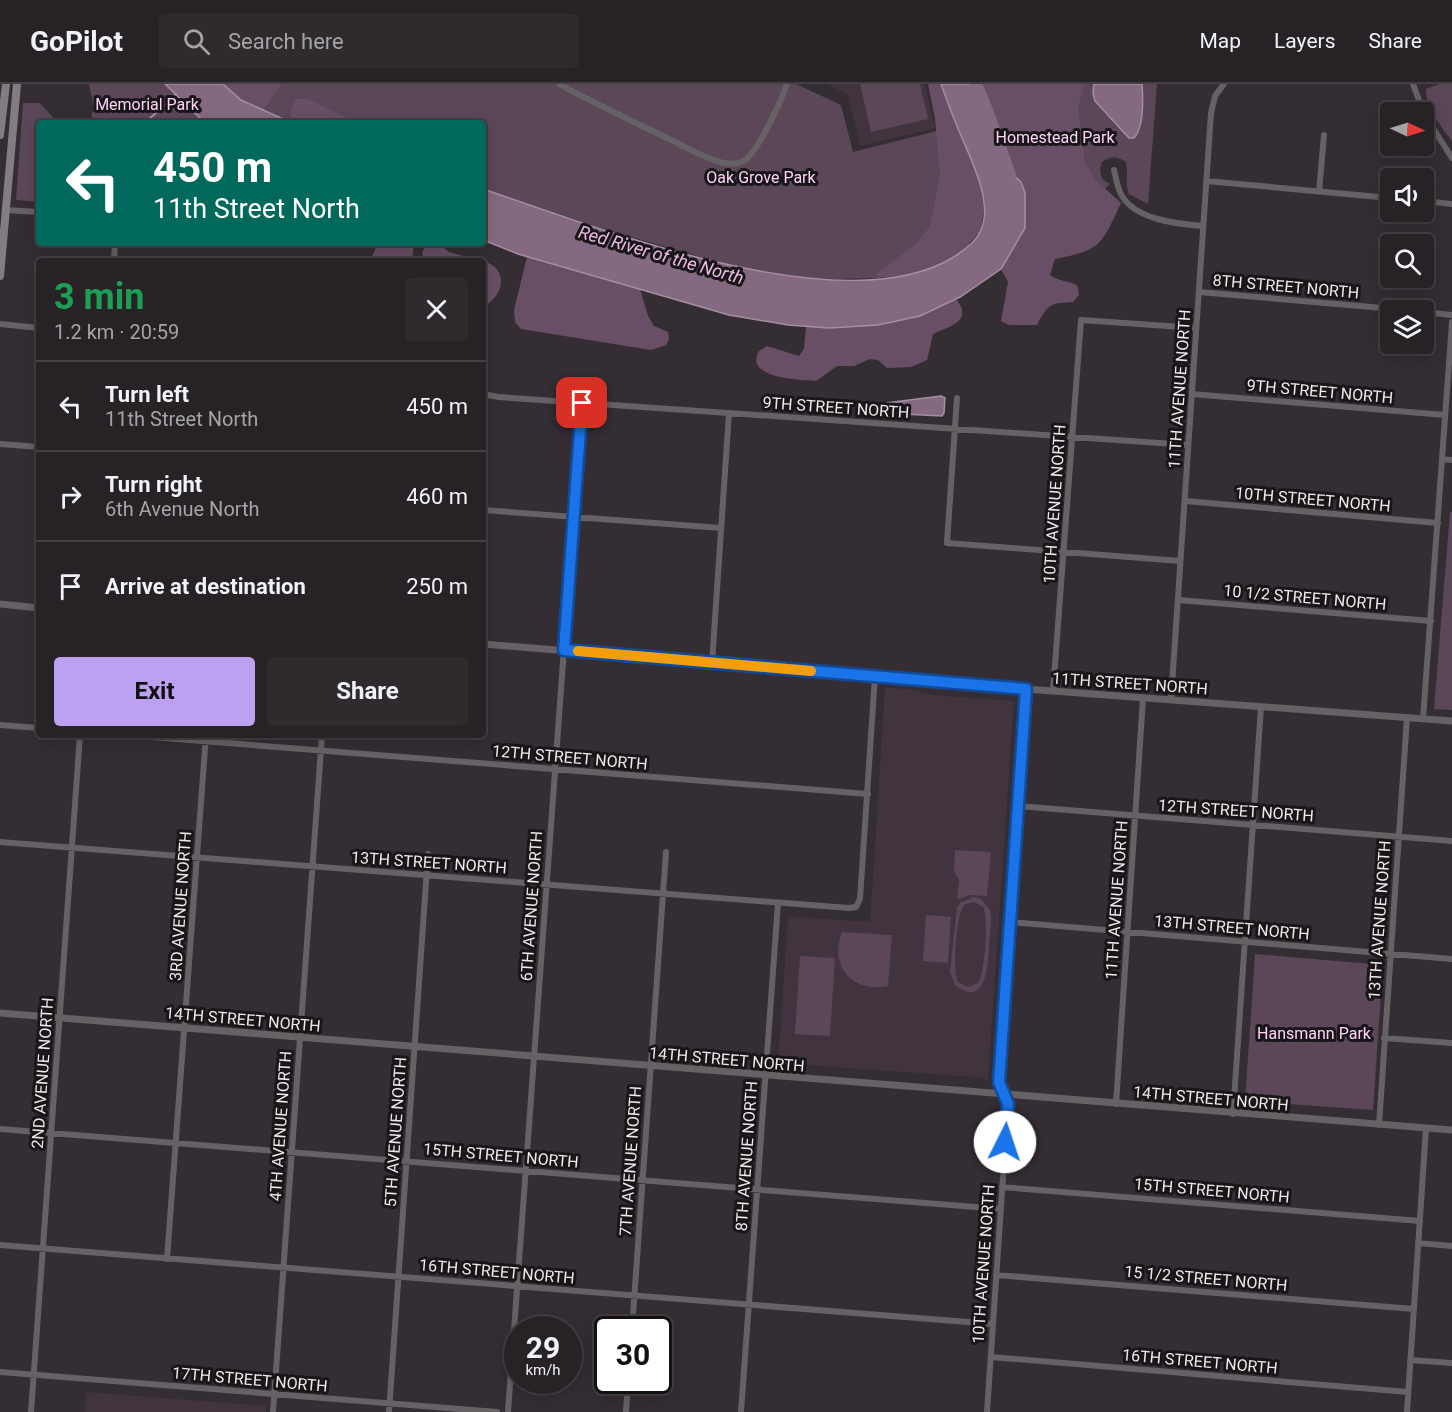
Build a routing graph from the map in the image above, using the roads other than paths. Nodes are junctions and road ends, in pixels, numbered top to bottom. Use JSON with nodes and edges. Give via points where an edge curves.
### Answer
{"nodes":[{"id":1,"x":6,"y":84,"type":"edge"},
{"id":2,"x":17,"y":84,"type":"edge"},
{"id":3,"x":559,"y":84,"type":"edge"},
{"id":4,"x":787,"y":84,"type":"edge"},
{"id":5,"x":1224,"y":84,"type":"edge"},
{"id":6,"x":1414,"y":84,"type":"edge"},
{"id":7,"x":0,"y":135,"type":"edge"},
{"id":8,"x":1324,"y":135,"type":"dead end"},
{"id":9,"x":1452,"y":158,"type":"edge"},
{"id":10,"x":1114,"y":170,"type":"dead end"},
{"id":11,"x":1206,"y":181,"type":"junction"},
{"id":12,"x":1319,"y":192,"type":"junction"},
{"id":13,"x":1380,"y":197,"type":"edge"},
{"id":14,"x":1434,"y":202,"type":"edge"},
{"id":15,"x":1452,"y":204,"type":"edge"},
{"id":16,"x":3,"y":210,"type":"edge"},
{"id":17,"x":36,"y":212,"type":"edge"},
{"id":18,"x":1203,"y":226,"type":"junction"},
{"id":19,"x":0,"y":276,"type":"edge"},
{"id":20,"x":1199,"y":292,"type":"junction"},
{"id":21,"x":1380,"y":308,"type":"edge"},
{"id":22,"x":1434,"y":313,"type":"edge"},
{"id":23,"x":1452,"y":315,"type":"edge"},
{"id":24,"x":1452,"y":322,"type":"edge"},
{"id":25,"x":0,"y":324,"type":"edge"},
{"id":26,"x":36,"y":328,"type":"edge"},
{"id":27,"x":1197,"y":328,"type":"junction"},
{"id":28,"x":1451,"y":358,"type":"edge"},
{"id":29,"x":1192,"y":394,"type":"junction"},
{"id":30,"x":486,"y":395,"type":"edge"},
{"id":31,"x":957,"y":398,"type":"dead end"},
{"id":32,"x":582,"y":403,"type":"junction"},
{"id":33,"x":729,"y":413,"type":"junction"},
{"id":34,"x":1445,"y":416,"type":"junction"},
{"id":35,"x":955,"y":429,"type":"junction"},
{"id":36,"x":1073,"y":436,"type":"junction"},
{"id":37,"x":0,"y":444,"type":"edge"},
{"id":38,"x":1188,"y":445,"type":"junction"},
{"id":39,"x":36,"y":447,"type":"edge"},
{"id":40,"x":1442,"y":459,"type":"junction"},
{"id":41,"x":1452,"y":460,"type":"edge"},
{"id":42,"x":1185,"y":501,"type":"junction"},
{"id":43,"x":486,"y":510,"type":"edge"},
{"id":44,"x":574,"y":517,"type":"junction"},
{"id":45,"x":1438,"y":523,"type":"junction"},
{"id":46,"x":721,"y":528,"type":"junction"},
{"id":47,"x":1064,"y":551,"type":"junction"},
{"id":48,"x":1180,"y":561,"type":"junction"},
{"id":49,"x":1178,"y":600,"type":"junction"},
{"id":50,"x":0,"y":604,"type":"edge"},
{"id":51,"x":36,"y":608,"type":"edge"},
{"id":52,"x":1431,"y":621,"type":"junction"},
{"id":53,"x":486,"y":644,"type":"edge"},
{"id":54,"x":564,"y":650,"type":"junction"},
{"id":55,"x":712,"y":663,"type":"junction"},
{"id":56,"x":875,"y":676,"type":"junction"},
{"id":57,"x":1026,"y":689,"type":"junction"},
{"id":58,"x":1053,"y":691,"type":"junction"},
{"id":59,"x":1143,"y":698,"type":"junction"},
{"id":60,"x":1171,"y":700,"type":"junction"},
{"id":61,"x":1261,"y":707,"type":"junction"},
{"id":62,"x":1407,"y":718,"type":"junction"},
{"id":63,"x":1423,"y":719,"type":"junction"},
{"id":64,"x":1452,"y":722,"type":"edge"},
{"id":65,"x":0,"y":725,"type":"edge"},
{"id":66,"x":36,"y":728,"type":"edge"},
{"id":67,"x":80,"y":738,"type":"edge"},
{"id":68,"x":206,"y":738,"type":"edge"},
{"id":69,"x":322,"y":738,"type":"edge"},
{"id":70,"x":321,"y":750,"type":"junction"},
{"id":71,"x":555,"y":769,"type":"junction"},
{"id":72,"x":868,"y":794,"type":"junction"},
{"id":73,"x":1018,"y":806,"type":"junction"},
{"id":74,"x":1135,"y":816,"type":"junction"},
{"id":75,"x":1252,"y":824,"type":"junction"},
{"id":76,"x":1399,"y":836,"type":"junction"},
{"id":77,"x":1452,"y":840,"type":"edge"},
{"id":78,"x":0,"y":842,"type":"edge"},
{"id":79,"x":71,"y":847,"type":"junction"},
{"id":80,"x":666,"y":852,"type":"dead end"},
{"id":81,"x":428,"y":854,"type":"dead end"},
{"id":82,"x":197,"y":857,"type":"junction"},
{"id":83,"x":312,"y":866,"type":"junction"},
{"id":84,"x":427,"y":875,"type":"junction"},
{"id":85,"x":547,"y":885,"type":"junction"},
{"id":86,"x":663,"y":894,"type":"junction"},
{"id":87,"x":778,"y":903,"type":"junction"},
{"id":88,"x":1010,"y":922,"type":"junction"},
{"id":89,"x":1127,"y":932,"type":"junction"},
{"id":90,"x":1244,"y":941,"type":"junction"},
{"id":91,"x":1390,"y":954,"type":"junction"},
{"id":92,"x":1452,"y":959,"type":"edge"},
{"id":93,"x":0,"y":1013,"type":"edge"},
{"id":94,"x":59,"y":1018,"type":"junction"},
{"id":95,"x":184,"y":1028,"type":"junction"},
{"id":96,"x":300,"y":1038,"type":"junction"},
{"id":97,"x":1384,"y":1038,"type":"junction"},
{"id":98,"x":1452,"y":1043,"type":"edge"},
{"id":99,"x":415,"y":1047,"type":"junction"},
{"id":100,"x":534,"y":1057,"type":"junction"},
{"id":101,"x":651,"y":1066,"type":"junction"},
{"id":102,"x":765,"y":1076,"type":"junction"},
{"id":103,"x":1003,"y":1094,"type":"junction"},
{"id":104,"x":1116,"y":1104,"type":"junction"},
{"id":105,"x":1233,"y":1114,"type":"junction"},
{"id":106,"x":1379,"y":1125,"type":"junction"},
{"id":107,"x":1426,"y":1128,"type":"junction"},
{"id":108,"x":0,"y":1129,"type":"edge"},
{"id":109,"x":1452,"y":1130,"type":"edge"},
{"id":110,"x":51,"y":1133,"type":"junction"},
{"id":111,"x":175,"y":1143,"type":"junction"},
{"id":112,"x":291,"y":1152,"type":"junction"},
{"id":113,"x":407,"y":1161,"type":"junction"},
{"id":114,"x":525,"y":1171,"type":"junction"},
{"id":115,"x":642,"y":1180,"type":"junction"},
{"id":116,"x":1002,"y":1187,"type":"junction"},
{"id":117,"x":757,"y":1189,"type":"junction"},
{"id":118,"x":1000,"y":1209,"type":"junction"},
{"id":119,"x":1420,"y":1221,"type":"junction"},
{"id":120,"x":1418,"y":1243,"type":"junction"},
{"id":121,"x":0,"y":1245,"type":"edge"},
{"id":122,"x":1452,"y":1246,"type":"edge"},
{"id":123,"x":42,"y":1249,"type":"junction"},
{"id":124,"x":167,"y":1259,"type":"junction"},
{"id":125,"x":283,"y":1268,"type":"junction"},
{"id":126,"x":996,"y":1275,"type":"junction"},
{"id":127,"x":398,"y":1277,"type":"junction"},
{"id":128,"x":517,"y":1287,"type":"junction"},
{"id":129,"x":634,"y":1296,"type":"junction"},
{"id":130,"x":749,"y":1305,"type":"junction"},
{"id":131,"x":1414,"y":1309,"type":"junction"},
{"id":132,"x":633,"y":1316,"type":"edge"},
{"id":133,"x":993,"y":1324,"type":"junction"},
{"id":134,"x":990,"y":1357,"type":"junction"},
{"id":135,"x":1410,"y":1360,"type":"junction"},
{"id":136,"x":1452,"y":1363,"type":"edge"},
{"id":137,"x":0,"y":1372,"type":"edge"},
{"id":138,"x":33,"y":1375,"type":"junction"},
{"id":139,"x":1408,"y":1392,"type":"junction"},
{"id":140,"x":274,"y":1394,"type":"junction"},
{"id":141,"x":627,"y":1394,"type":"edge"},
{"id":142,"x":390,"y":1403,"type":"junction"},
{"id":143,"x":31,"y":1412,"type":"edge"},
{"id":144,"x":273,"y":1412,"type":"edge"},
{"id":145,"x":389,"y":1412,"type":"edge"},
{"id":146,"x":498,"y":1412,"type":"edge"},
{"id":147,"x":508,"y":1412,"type":"edge"},
{"id":148,"x":626,"y":1412,"type":"edge"},
{"id":149,"x":741,"y":1412,"type":"edge"},
{"id":150,"x":987,"y":1412,"type":"edge"},
{"id":151,"x":1407,"y":1412,"type":"edge"}],
"edges":[{"from":1,"to":7,"type":"main road"},
{"from":2,"to":16,"type":"main road"},
{"from":3,"to":4,"type":"street","via":[[722,163],[748,158],[764,135]]},
{"from":5,"to":11,"type":"street","name":"11TH AVENUE NORTH","via":[[1212,105]]},
{"from":6,"to":9,"type":"street","via":[[1424,114]]},
{"from":8,"to":12,"type":"street"},
{"from":10,"to":18,"type":"street","via":[[1121,195],[1136,208],[1156,219]]},
{"from":11,"to":12,"type":"street"},
{"from":11,"to":18,"type":"street","name":"11TH AVENUE NORTH"},
{"from":12,"to":13,"type":"street"},
{"from":14,"to":15,"type":"street"},
{"from":16,"to":17,"type":"street"},
{"from":16,"to":19,"type":"main road"},
{"from":18,"to":20,"type":"street","name":"11TH AVENUE NORTH"},
{"from":20,"to":21,"type":"street","name":"8TH STREET NORTH"},
{"from":20,"to":27,"type":"street","name":"11TH AVENUE NORTH"},
{"from":22,"to":23,"type":"street"},
{"from":24,"to":28,"type":"street"},
{"from":25,"to":26,"type":"street"},
{"from":27,"to":29,"type":"street","name":"11TH AVENUE NORTH"},
{"from":27,"to":36,"type":"street","name":"10TH AVENUE NORTH","via":[[1081,320]]},
{"from":28,"to":34,"type":"street"},
{"from":29,"to":34,"type":"street","name":"9TH STREET NORTH"},
{"from":29,"to":38,"type":"street","name":"11TH AVENUE NORTH"},
{"from":30,"to":32,"type":"street","name":"9TH STREET NORTH"},
{"from":31,"to":35,"type":"street"},
{"from":32,"to":33,"type":"street","name":"9TH STREET NORTH"},
{"from":32,"to":44,"type":"street","name":"6TH AVENUE NORTH"},
{"from":33,"to":35,"type":"street","name":"9TH STREET NORTH"},
{"from":33,"to":46,"type":"street"},
{"from":34,"to":40,"type":"street"},
{"from":35,"to":36,"type":"street","name":"9TH STREET NORTH"},
{"from":35,"to":47,"type":"street","via":[[947,543]]},
{"from":36,"to":38,"type":"street","name":"9TH STREET NORTH"},
{"from":36,"to":47,"type":"street","name":"10TH AVENUE NORTH"},
{"from":37,"to":39,"type":"street"},
{"from":38,"to":42,"type":"street","name":"11TH AVENUE NORTH"},
{"from":40,"to":41,"type":"street"},
{"from":40,"to":45,"type":"street"},
{"from":42,"to":45,"type":"street","name":"10TH STREET NORTH"},
{"from":42,"to":48,"type":"street","name":"11TH AVENUE NORTH"},
{"from":43,"to":44,"type":"street"},
{"from":44,"to":46,"type":"street"},
{"from":44,"to":54,"type":"street","name":"6TH AVENUE NORTH"},
{"from":45,"to":52,"type":"street"},
{"from":46,"to":55,"type":"street"},
{"from":47,"to":48,"type":"street"},
{"from":47,"to":58,"type":"street","name":"10TH AVENUE NORTH"},
{"from":48,"to":49,"type":"street","name":"11TH AVENUE NORTH"},
{"from":49,"to":52,"type":"street","name":"10 1/2 STREET NORTH"},
{"from":49,"to":60,"type":"street","name":"11TH AVENUE NORTH"},
{"from":50,"to":51,"type":"street"},
{"from":52,"to":63,"type":"street"},
{"from":53,"to":54,"type":"street","name":"11TH STREET NORTH"},
{"from":54,"to":55,"type":"street","name":"11TH STREET NORTH"},
{"from":54,"to":71,"type":"street","name":"6TH AVENUE NORTH"},
{"from":55,"to":56,"type":"street","name":"11TH STREET NORTH"},
{"from":56,"to":57,"type":"street","name":"11TH STREET NORTH"},
{"from":56,"to":72,"type":"street"},
{"from":57,"to":58,"type":"street","name":"11TH STREET NORTH"},
{"from":57,"to":73,"type":"street","name":"10TH AVENUE NORTH"},
{"from":58,"to":59,"type":"street","name":"11TH STREET NORTH"},
{"from":59,"to":60,"type":"street","name":"11TH STREET NORTH"},
{"from":59,"to":74,"type":"street","name":"11TH AVENUE NORTH"},
{"from":60,"to":61,"type":"street","name":"11TH STREET NORTH"},
{"from":61,"to":62,"type":"street","name":"11TH STREET NORTH"},
{"from":61,"to":75,"type":"street"},
{"from":62,"to":63,"type":"street","name":"11TH STREET NORTH"},
{"from":62,"to":76,"type":"street","name":"13TH AVENUE NORTH"},
{"from":63,"to":64,"type":"street","name":"11TH STREET NORTH"},
{"from":65,"to":66,"type":"street"},
{"from":67,"to":79,"type":"street","name":"2ND AVENUE NORTH"},
{"from":68,"to":70,"type":"street","name":"12TH STREET NORTH"},
{"from":68,"to":82,"type":"street","name":"3RD AVENUE NORTH"},
{"from":69,"to":70,"type":"street","name":"4TH AVENUE NORTH"},
{"from":70,"to":71,"type":"street","name":"12TH STREET NORTH"},
{"from":70,"to":83,"type":"street","name":"4TH AVENUE NORTH"},
{"from":71,"to":72,"type":"street","name":"12TH STREET NORTH"},
{"from":71,"to":85,"type":"street","name":"6TH AVENUE NORTH"},
{"from":72,"to":87,"type":"street","name":"13TH STREET NORTH","via":[[860,899],[856,907]]},
{"from":73,"to":74,"type":"street","name":"12TH STREET NORTH"},
{"from":73,"to":88,"type":"street","name":"10TH AVENUE NORTH"},
{"from":74,"to":75,"type":"street","name":"12TH STREET NORTH"},
{"from":74,"to":89,"type":"street","name":"11TH AVENUE NORTH"},
{"from":75,"to":76,"type":"street","name":"12TH STREET NORTH"},
{"from":75,"to":90,"type":"street"},
{"from":76,"to":77,"type":"street","name":"12TH STREET NORTH"},
{"from":76,"to":91,"type":"street","name":"13TH AVENUE NORTH"},
{"from":78,"to":79,"type":"street","name":"13TH STREET NORTH"},
{"from":79,"to":82,"type":"street","name":"13TH STREET NORTH"},
{"from":79,"to":94,"type":"street","name":"2ND AVENUE NORTH"},
{"from":80,"to":86,"type":"street","name":"7TH AVENUE NORTH"},
{"from":81,"to":84,"type":"street","name":"5TH AVENUE NORTH"},
{"from":82,"to":83,"type":"street","name":"13TH STREET NORTH"},
{"from":82,"to":95,"type":"street","name":"3RD AVENUE NORTH"},
{"from":83,"to":84,"type":"street","name":"13TH STREET NORTH"},
{"from":83,"to":96,"type":"street","name":"4TH AVENUE NORTH"},
{"from":84,"to":85,"type":"street","name":"13TH STREET NORTH"},
{"from":84,"to":99,"type":"street","name":"5TH AVENUE NORTH"},
{"from":85,"to":86,"type":"street","name":"13TH STREET NORTH"},
{"from":85,"to":100,"type":"street","name":"6TH AVENUE NORTH"},
{"from":86,"to":87,"type":"street","name":"13TH STREET NORTH"},
{"from":86,"to":101,"type":"street","name":"7TH AVENUE NORTH"},
{"from":87,"to":102,"type":"street","name":"8TH AVENUE NORTH"},
{"from":88,"to":89,"type":"street","name":"13TH STREET NORTH"},
{"from":88,"to":103,"type":"street","name":"10TH AVENUE NORTH","via":[[999,1082]]},
{"from":89,"to":90,"type":"street","name":"13TH STREET NORTH"},
{"from":89,"to":104,"type":"street","name":"11TH AVENUE NORTH"},
{"from":90,"to":91,"type":"street","name":"13TH STREET NORTH"},
{"from":90,"to":105,"type":"street"},
{"from":91,"to":92,"type":"street","name":"13TH STREET NORTH"},
{"from":91,"to":97,"type":"street","name":"13TH AVENUE NORTH"},
{"from":93,"to":94,"type":"street","name":"14TH STREET NORTH"},
{"from":94,"to":95,"type":"street","name":"14TH STREET NORTH"},
{"from":94,"to":110,"type":"street","name":"2ND AVENUE NORTH"},
{"from":95,"to":96,"type":"street","name":"14TH STREET NORTH"},
{"from":95,"to":111,"type":"street","name":"3RD AVENUE NORTH"},
{"from":96,"to":99,"type":"street","name":"14TH STREET NORTH"},
{"from":96,"to":112,"type":"street","name":"4TH AVENUE NORTH"},
{"from":97,"to":98,"type":"street"},
{"from":97,"to":106,"type":"street","name":"13TH AVENUE NORTH"},
{"from":99,"to":100,"type":"street","name":"14TH STREET NORTH"},
{"from":99,"to":113,"type":"street","name":"5TH AVENUE NORTH"},
{"from":100,"to":101,"type":"street","name":"14TH STREET NORTH"},
{"from":100,"to":114,"type":"street","name":"6TH AVENUE NORTH"},
{"from":101,"to":102,"type":"street","name":"14TH STREET NORTH"},
{"from":101,"to":115,"type":"street","name":"7TH AVENUE NORTH"},
{"from":102,"to":103,"type":"street","name":"14TH STREET NORTH"},
{"from":102,"to":117,"type":"street","name":"8TH AVENUE NORTH"},
{"from":103,"to":104,"type":"street","name":"14TH STREET NORTH"},
{"from":103,"to":116,"type":"street","name":"10TH AVENUE NORTH","via":[[1008,1104]]},
{"from":104,"to":105,"type":"street","name":"14TH STREET NORTH"},
{"from":105,"to":106,"type":"street","name":"14TH STREET NORTH"},
{"from":106,"to":107,"type":"street","name":"14TH STREET NORTH"},
{"from":107,"to":109,"type":"street","name":"14TH STREET NORTH"},
{"from":107,"to":119,"type":"street"},
{"from":108,"to":110,"type":"street","name":"15TH STREET NORTH"},
{"from":110,"to":111,"type":"street","name":"15TH STREET NORTH"},
{"from":110,"to":123,"type":"street","name":"2ND AVENUE NORTH"},
{"from":111,"to":112,"type":"street","name":"15TH STREET NORTH"},
{"from":111,"to":124,"type":"street","name":"3RD AVENUE NORTH"},
{"from":112,"to":113,"type":"street","name":"15TH STREET NORTH"},
{"from":112,"to":125,"type":"street","name":"4TH AVENUE NORTH"},
{"from":113,"to":114,"type":"street","name":"15TH STREET NORTH"},
{"from":113,"to":127,"type":"street","name":"5TH AVENUE NORTH"},
{"from":114,"to":115,"type":"street","name":"15TH STREET NORTH"},
{"from":114,"to":128,"type":"street","name":"6TH AVENUE NORTH"},
{"from":115,"to":117,"type":"street","name":"15TH STREET NORTH"},
{"from":115,"to":129,"type":"street","name":"7TH AVENUE NORTH"},
{"from":116,"to":118,"type":"street","name":"10TH AVENUE NORTH"},
{"from":116,"to":119,"type":"street","name":"15TH STREET NORTH"},
{"from":117,"to":118,"type":"street","name":"15TH STREET NORTH"},
{"from":117,"to":130,"type":"street","name":"8TH AVENUE NORTH"},
{"from":118,"to":126,"type":"street","name":"10TH AVENUE NORTH"},
{"from":119,"to":120,"type":"street"},
{"from":120,"to":122,"type":"street"},
{"from":120,"to":131,"type":"street"},
{"from":121,"to":123,"type":"street","name":"16TH STREET NORTH"},
{"from":123,"to":124,"type":"street","name":"16TH STREET NORTH"},
{"from":123,"to":138,"type":"street","name":"2ND AVENUE NORTH"},
{"from":124,"to":125,"type":"street","name":"16TH STREET NORTH"},
{"from":125,"to":127,"type":"street","name":"16TH STREET NORTH"},
{"from":125,"to":140,"type":"street","name":"4TH AVENUE NORTH"},
{"from":126,"to":131,"type":"street","name":"15 1/2 STREET NORTH"},
{"from":126,"to":133,"type":"street","name":"10TH AVENUE NORTH"},
{"from":127,"to":128,"type":"street","name":"16TH STREET NORTH"},
{"from":127,"to":142,"type":"street","name":"5TH AVENUE NORTH"},
{"from":128,"to":129,"type":"street","name":"16TH STREET NORTH"},
{"from":128,"to":147,"type":"street","name":"6TH AVENUE NORTH"},
{"from":129,"to":130,"type":"street","name":"16TH STREET NORTH"},
{"from":129,"to":132,"type":"street","name":"7TH AVENUE NORTH"},
{"from":130,"to":133,"type":"street","name":"16TH STREET NORTH"},
{"from":130,"to":149,"type":"street","name":"8TH AVENUE NORTH"},
{"from":131,"to":135,"type":"street"},
{"from":133,"to":134,"type":"street","name":"10TH AVENUE NORTH"},
{"from":134,"to":139,"type":"street","name":"16TH STREET NORTH"},
{"from":134,"to":150,"type":"street","name":"10TH AVENUE NORTH"},
{"from":135,"to":136,"type":"street"},
{"from":135,"to":139,"type":"street"},
{"from":137,"to":138,"type":"street","name":"17TH STREET NORTH"},
{"from":138,"to":140,"type":"street","name":"17TH STREET NORTH"},
{"from":138,"to":143,"type":"street","name":"2ND AVENUE NORTH"},
{"from":139,"to":151,"type":"street"},
{"from":140,"to":142,"type":"street","name":"17TH STREET NORTH"},
{"from":140,"to":144,"type":"street","name":"4TH AVENUE NORTH"},
{"from":141,"to":148,"type":"street"},
{"from":142,"to":145,"type":"street","name":"5TH AVENUE NORTH"},
{"from":142,"to":146,"type":"street","name":"17TH STREET NORTH"}]}
